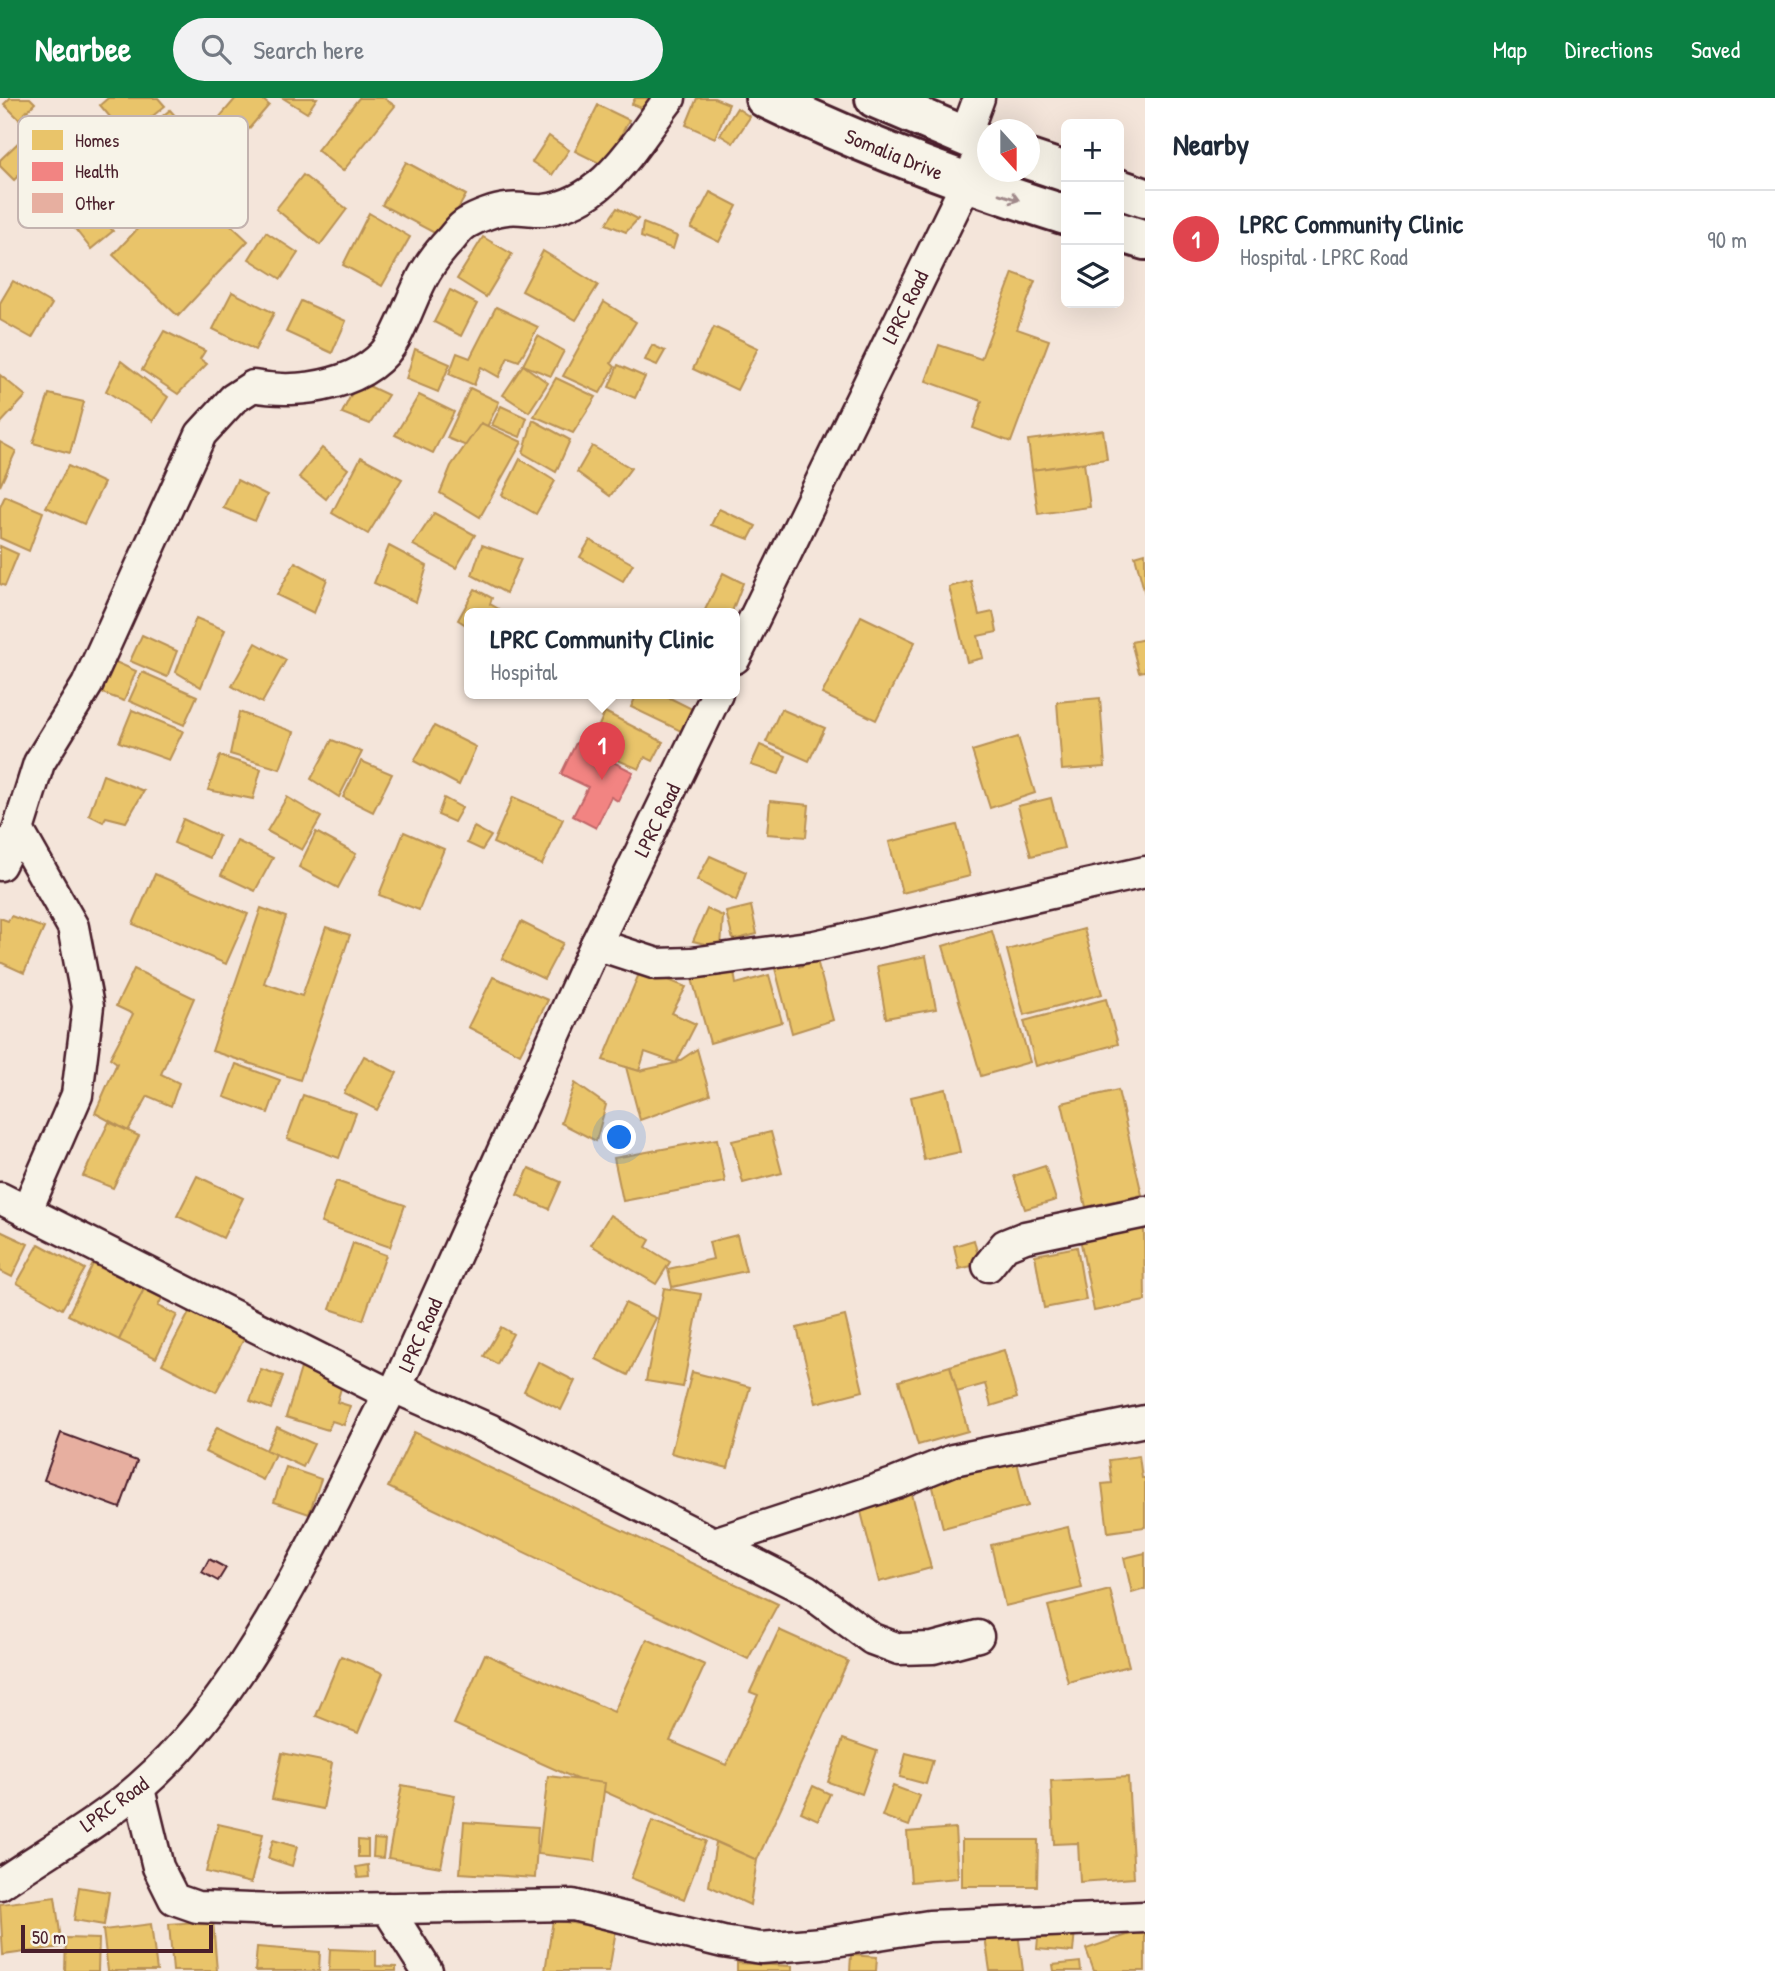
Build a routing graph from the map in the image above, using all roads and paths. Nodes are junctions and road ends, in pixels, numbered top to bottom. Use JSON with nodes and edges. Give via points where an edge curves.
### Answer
{"nodes":[{"id":1,"x":670,"y":98,"type":"edge"},
{"id":2,"x":765,"y":98,"type":"edge"},
{"id":3,"x":875,"y":98,"type":"edge"},
{"id":4,"x":979,"y":98,"type":"edge"},
{"id":5,"x":979,"y":119,"type":"edge"},
{"id":6,"x":977,"y":141,"type":"edge"},
{"id":7,"x":977,"y":148,"type":"edge"},
{"id":8,"x":1040,"y":163,"type":"edge"},
{"id":9,"x":1061,"y":170,"type":"edge"},
{"id":10,"x":965,"y":183,"type":"junction"},
{"id":11,"x":1124,"y":191,"type":"edge"},
{"id":12,"x":1145,"y":198,"type":"edge"},
{"id":13,"x":1061,"y":213,"type":"edge"},
{"id":14,"x":1124,"y":234,"type":"edge"},
{"id":15,"x":1145,"y":240,"type":"edge"},
{"id":16,"x":740,"y":648,"type":"edge"},
{"id":17,"x":715,"y":699,"type":"edge"},
{"id":18,"x":18,"y":830,"type":"junction"},
{"id":19,"x":0,"y":865,"type":"edge"},
{"id":20,"x":1145,"y":872,"type":"edge"},
{"id":21,"x":596,"y":944,"type":"junction"},
{"id":22,"x":0,"y":1198,"type":"edge"},
{"id":23,"x":26,"y":1212,"type":"junction"},
{"id":24,"x":1145,"y":1212,"type":"edge"},
{"id":25,"x":988,"y":1266,"type":"dead end"},
{"id":26,"x":392,"y":1391,"type":"junction"},
{"id":27,"x":1145,"y":1421,"type":"edge"},
{"id":28,"x":711,"y":1544,"type":"junction"},
{"id":29,"x":978,"y":1636,"type":"dead end"},
{"id":30,"x":139,"y":1789,"type":"junction"},
{"id":31,"x":0,"y":1884,"type":"edge"},
{"id":32,"x":387,"y":1908,"type":"junction"},
{"id":33,"x":1145,"y":1917,"type":"edge"},
{"id":34,"x":427,"y":1971,"type":"edge"}],
"edges":[{"from":1,"to":18,"type":"street","via":[[600,188],[572,204],[542,210],[506,209],[465,223],[435,255],[416,285],[394,340],[374,361],[334,385],[279,391],[253,386],[233,399],[201,434],[87,685],[39,764]]},
{"from":2,"to":10,"type":"main road","name":"Somalia Drive"},
{"from":3,"to":6,"type":"main road","name":"Somalia Drive"},
{"from":4,"to":5,"type":"street","name":"LPRC Road"},
{"from":7,"to":10,"type":"street","name":"LPRC Road"},
{"from":8,"to":9,"type":"main road"},
{"from":10,"to":13,"type":"main road","name":"Somalia Drive","one_way":true},
{"from":10,"to":16,"type":"street","name":"LPRC Road"},
{"from":11,"to":12,"type":"main road"},
{"from":14,"to":15,"type":"main road"},
{"from":17,"to":21,"type":"street","name":"LPRC Road"},
{"from":18,"to":19,"type":"street"},
{"from":18,"to":23,"type":"street","via":[[73,927],[89,1006],[77,1095]]},
{"from":20,"to":21,"type":"street","via":[[815,946],[692,963],[657,964]]},
{"from":21,"to":26,"type":"street","name":"LPRC Road"},
{"from":22,"to":23,"type":"street"},
{"from":23,"to":26,"type":"street"},
{"from":24,"to":25,"type":"street","via":[[1024,1237],[1005,1245]]},
{"from":26,"to":28,"type":"street","via":[[491,1430]]},
{"from":26,"to":30,"type":"street","name":"LPRC Road","via":[[232,1684],[183,1746]]},
{"from":27,"to":28,"type":"street","via":[[953,1460]]},
{"from":28,"to":29,"type":"street","via":[[806,1590],[872,1639],[899,1649],[933,1648]]},
{"from":30,"to":31,"type":"street","name":"LPRC Road"},
{"from":30,"to":32,"type":"street","via":[[158,1867],[179,1902],[226,1909]]},
{"from":32,"to":33,"type":"street","via":[[573,1905],[761,1948],[929,1926]]},
{"from":32,"to":34,"type":"street"}]}
